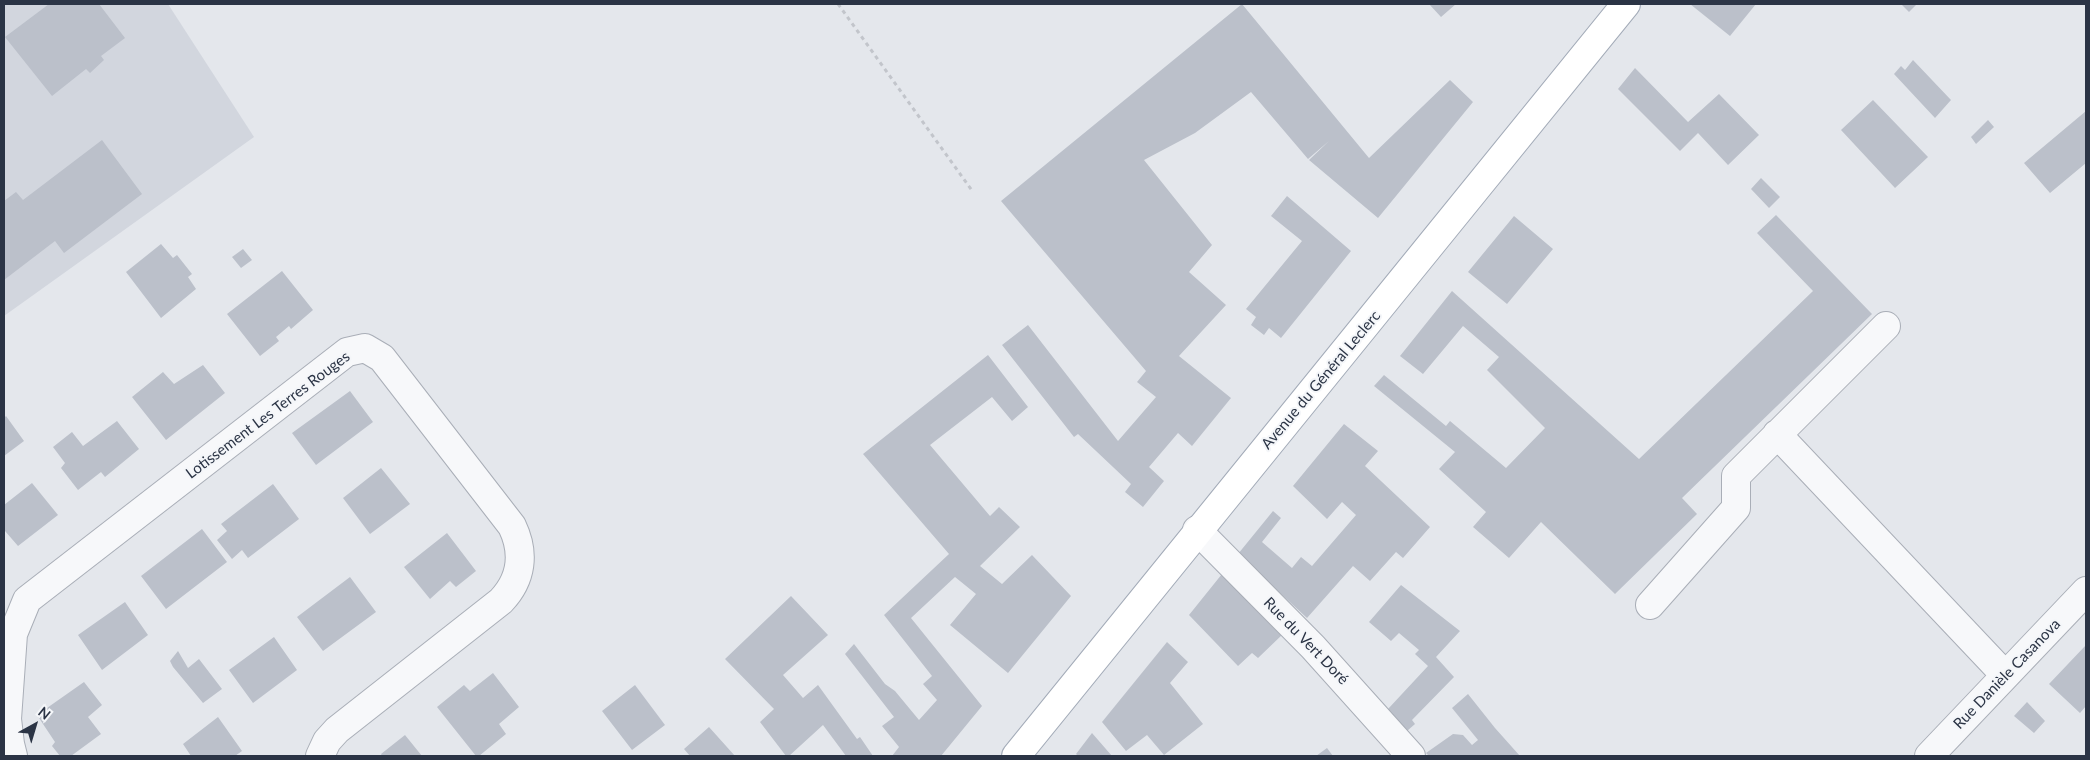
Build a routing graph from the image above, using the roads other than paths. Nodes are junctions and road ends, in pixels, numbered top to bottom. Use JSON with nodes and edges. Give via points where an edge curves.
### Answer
{"nodes":[{"id":1,"x":1626,"y":4,"type":"edge"},
{"id":2,"x":1886,"y":326,"type":"dead end"},
{"id":3,"x":1777,"y":434,"type":"junction"},
{"id":4,"x":1197,"y":530,"type":"junction"},
{"id":5,"x":2086,"y":591,"type":"edge"},
{"id":6,"x":1650,"y":605,"type":"dead end"},
{"id":7,"x":2005,"y":675,"type":"junction"},
{"id":8,"x":13,"y":756,"type":"edge"},
{"id":9,"x":320,"y":756,"type":"edge"},
{"id":10,"x":1016,"y":756,"type":"edge"},
{"id":11,"x":1411,"y":756,"type":"edge"},
{"id":12,"x":1929,"y":756,"type":"edge"}],
"edges":[{"from":1,"to":4,"type":"main road","name":"Avenue du Général Leclerc"},
{"from":2,"to":3,"type":"street"},
{"from":3,"to":6,"type":"street","via":[[1736,476],[1736,508]]},
{"from":3,"to":7,"type":"street"},
{"from":4,"to":10,"type":"main road","name":"Avenue du Général Leclerc"},
{"from":4,"to":11,"type":"street","name":"Rue du Vert Doré","via":[[1314,647]]},
{"from":5,"to":7,"type":"street","name":"Rue Danièle Casanova"},
{"from":7,"to":12,"type":"street","name":"Rue Danièle Casanova"},
{"from":8,"to":9,"type":"street","name":"Lotissement Les Terres Rouges","via":[[7,719],[13,634],[27,600],[347,352],[366,348],[382,358],[512,526],[519,540],[520,559],[511,590],[500,601],[336,730]]}]}
